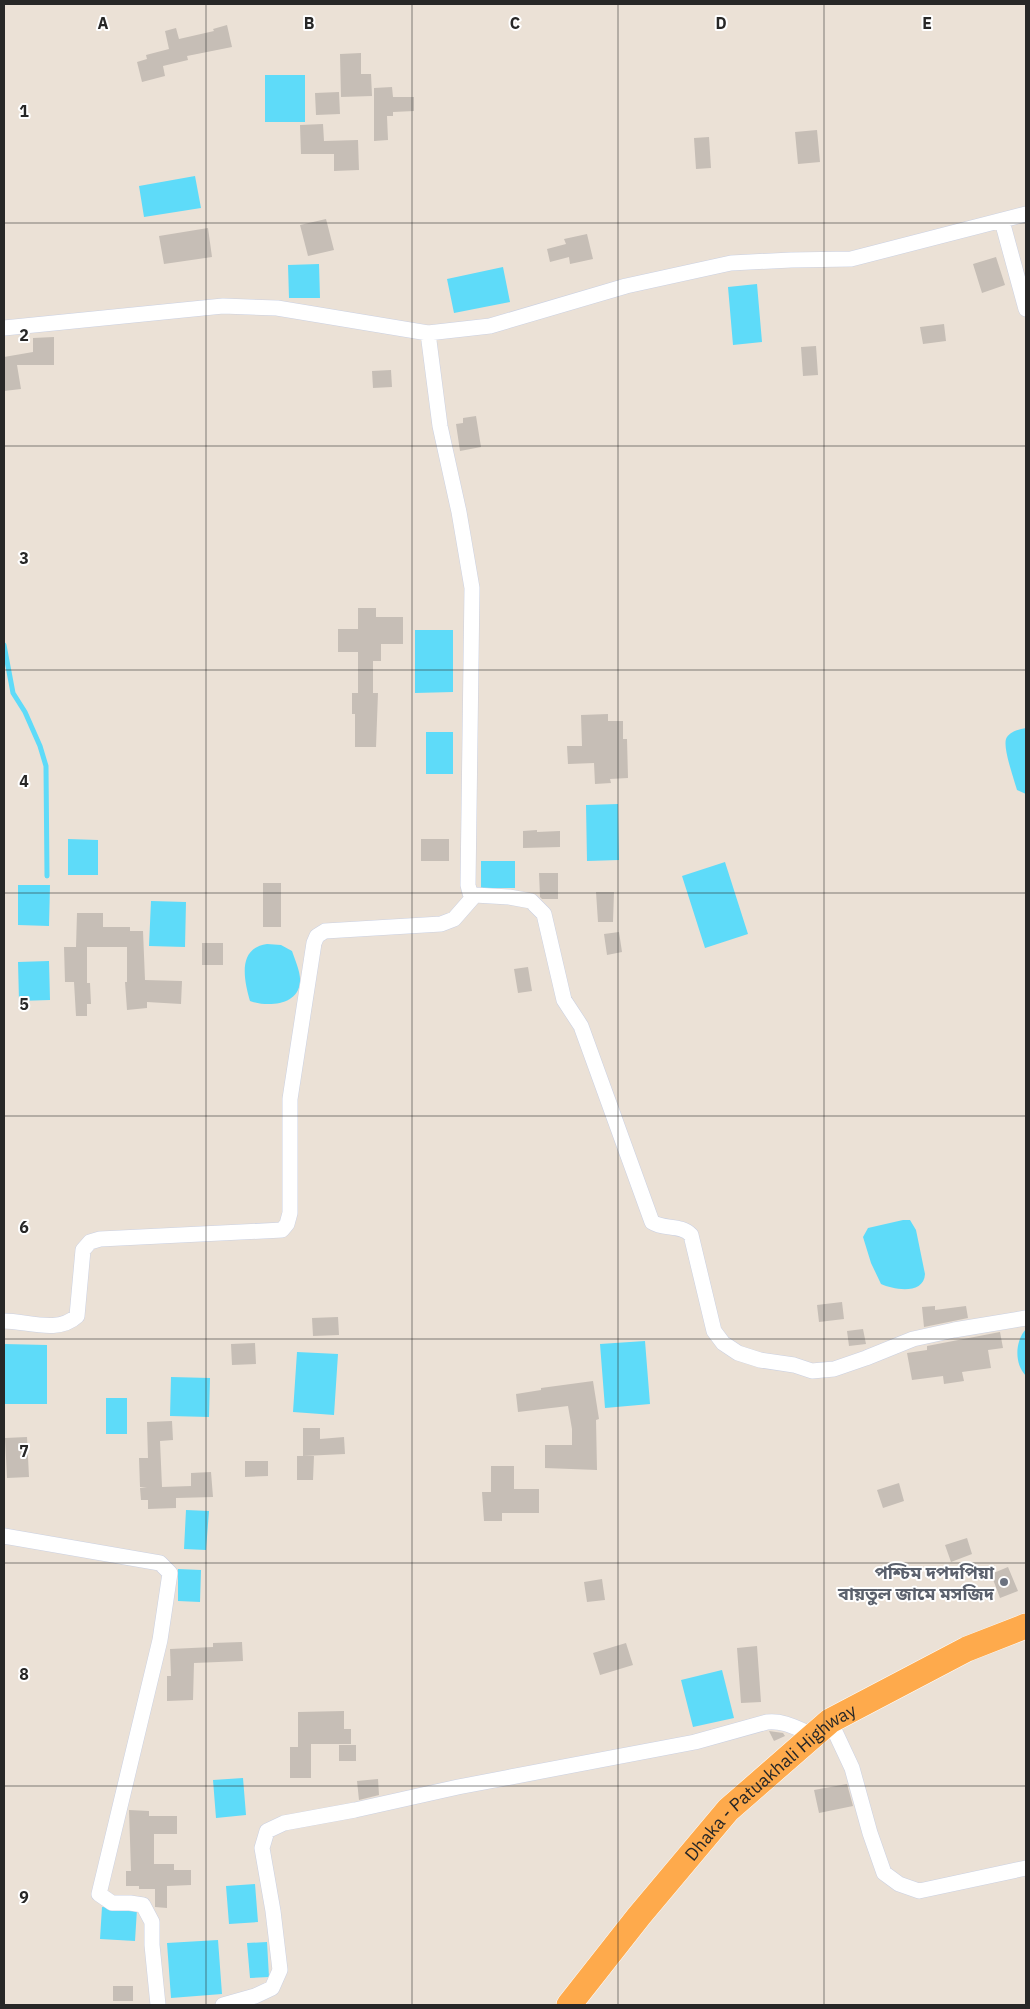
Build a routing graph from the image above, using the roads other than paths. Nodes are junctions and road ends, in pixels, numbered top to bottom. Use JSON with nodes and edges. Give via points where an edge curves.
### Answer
{"nodes":[{"id":1,"x":1026,"y":214,"type":"edge"},
{"id":2,"x":1002,"y":221,"type":"junction"},
{"id":3,"x":1026,"y":309,"type":"edge"},
{"id":4,"x":4,"y":328,"type":"edge"},
{"id":5,"x":428,"y":333,"type":"junction"},
{"id":6,"x":475,"y":896,"type":"junction"},
{"id":7,"x":1026,"y":1318,"type":"edge"},
{"id":8,"x":4,"y":1321,"type":"edge"},
{"id":9,"x":4,"y":1536,"type":"edge"},
{"id":10,"x":1026,"y":1626,"type":"edge"},
{"id":11,"x":822,"y":1728,"type":"junction"},
{"id":12,"x":1026,"y":1868,"type":"edge"},
{"id":13,"x":158,"y":2005,"type":"edge"},
{"id":14,"x":223,"y":2005,"type":"edge"},
{"id":15,"x":569,"y":2005,"type":"edge"}],
"edges":[{"from":1,"to":2,"type":"street"},
{"from":2,"to":3,"type":"street"},
{"from":2,"to":5,"type":"street","via":[[851,259],[731,263],[626,286],[490,326]]},
{"from":4,"to":5,"type":"street","via":[[223,306],[277,308]]},
{"from":5,"to":6,"type":"street","via":[[440,426],[472,588],[468,885],[470,893]]},
{"from":6,"to":7,"type":"street","via":[[531,901],[544,914],[564,1000],[581,1026],[652,1222],[687,1231],[691,1235],[714,1331],[723,1343],[738,1353],[760,1360],[812,1371],[834,1369],[913,1339]]},
{"from":6,"to":8,"type":"street","via":[[454,919],[441,924],[325,931],[317,936],[290,1099],[290,1213],[282,1230],[90,1242],[83,1250],[77,1316],[71,1322],[48,1325]]},
{"from":9,"to":13,"type":"street","via":[[160,1563],[170,1573],[160,1640],[99,1894],[112,1903],[142,1905],[152,1922]]},
{"from":10,"to":11,"type":"highway","name":"Dhaka - Patuakhali Highway","via":[[967,1649]]},
{"from":11,"to":12,"type":"street","via":[[852,1768],[884,1873],[899,1884],[919,1891]]},
{"from":11,"to":14,"type":"street","via":[[767,1722],[695,1742],[468,1785],[284,1824],[266,1831],[262,1848],[280,1970],[272,1988]]},
{"from":11,"to":15,"type":"highway","name":"Dhaka - Patuakhali Highway","via":[[728,1810]]}]}
